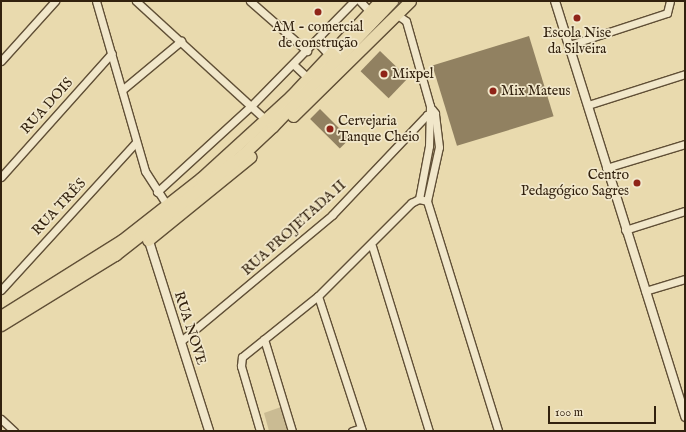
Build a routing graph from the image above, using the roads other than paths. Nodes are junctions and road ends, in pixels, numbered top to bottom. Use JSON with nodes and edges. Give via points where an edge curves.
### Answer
{"nodes":[{"id":1,"x":55,"y":1,"type":"edge"},
{"id":2,"x":96,"y":1,"type":"edge"},
{"id":3,"x":136,"y":1,"type":"edge"},
{"id":4,"x":250,"y":1,"type":"edge"},
{"id":5,"x":354,"y":1,"type":"edge"},
{"id":6,"x":360,"y":1,"type":"edge"},
{"id":7,"x":392,"y":1,"type":"edge"},
{"id":8,"x":410,"y":1,"type":"edge"},
{"id":9,"x":555,"y":1,"type":"edge"},
{"id":10,"x":670,"y":1,"type":"edge"},
{"id":11,"x":376,"y":11,"type":"edge"},
{"id":12,"x":396,"y":14,"type":"junction"},
{"id":13,"x":181,"y":41,"type":"junction"},
{"id":14,"x":316,"y":41,"type":"junction"},
{"id":15,"x":569,"y":45,"type":"junction"},
{"id":16,"x":307,"y":51,"type":"junction"},
{"id":17,"x":112,"y":53,"type":"junction"},
{"id":18,"x":329,"y":55,"type":"junction"},
{"id":19,"x":1,"y":61,"type":"edge"},
{"id":20,"x":293,"y":64,"type":"junction"},
{"id":21,"x":685,"y":74,"type":"edge"},
{"id":22,"x":308,"y":78,"type":"junction"},
{"id":23,"x":122,"y":90,"type":"junction"},
{"id":24,"x":588,"y":104,"type":"junction"},
{"id":25,"x":252,"y":105,"type":"junction"},
{"id":26,"x":430,"y":106,"type":"junction"},
{"id":27,"x":435,"y":112,"type":"junction"},
{"id":28,"x":427,"y":115,"type":"junction"},
{"id":29,"x":266,"y":120,"type":"junction"},
{"id":30,"x":439,"y":134,"type":"junction"},
{"id":31,"x":430,"y":135,"type":"junction"},
{"id":32,"x":136,"y":142,"type":"junction"},
{"id":33,"x":685,"y":144,"type":"edge"},
{"id":34,"x":606,"y":168,"type":"junction"},
{"id":35,"x":1,"y":177,"type":"edge"},
{"id":36,"x":211,"y":191,"type":"junction"},
{"id":37,"x":157,"y":192,"type":"junction"},
{"id":38,"x":193,"y":194,"type":"junction"},
{"id":39,"x":419,"y":199,"type":"junction"},
{"id":40,"x":427,"y":201,"type":"junction"},
{"id":41,"x":167,"y":205,"type":"junction"},
{"id":42,"x":685,"y":212,"type":"edge"},
{"id":43,"x":625,"y":230,"type":"junction"},
{"id":44,"x":147,"y":236,"type":"junction"},
{"id":45,"x":372,"y":246,"type":"junction"},
{"id":46,"x":685,"y":279,"type":"edge"},
{"id":47,"x":1,"y":290,"type":"edge"},
{"id":48,"x":645,"y":291,"type":"junction"},
{"id":49,"x":318,"y":296,"type":"junction"},
{"id":50,"x":1,"y":316,"type":"edge"},
{"id":51,"x":1,"y":325,"type":"edge"},
{"id":52,"x":264,"y":340,"type":"junction"},
{"id":53,"x":181,"y":341,"type":"junction"},
{"id":54,"x":685,"y":418,"type":"edge"},
{"id":55,"x":1,"y":419,"type":"edge"},
{"id":56,"x":361,"y":430,"type":"edge"},
{"id":57,"x":14,"y":431,"type":"edge"},
{"id":58,"x":209,"y":431,"type":"edge"},
{"id":59,"x":260,"y":431,"type":"edge"},
{"id":60,"x":292,"y":431,"type":"edge"},
{"id":61,"x":352,"y":431,"type":"edge"},
{"id":62,"x":429,"y":431,"type":"edge"},
{"id":63,"x":498,"y":431,"type":"edge"}],
"edges":[{"from":1,"to":19,"type":"street"},
{"from":2,"to":17,"type":"street"},
{"from":3,"to":13,"type":"street"},
{"from":4,"to":16,"type":"street"},
{"from":5,"to":14,"type":"street"},
{"from":6,"to":11,"type":"street"},
{"from":7,"to":11,"type":"main road"},
{"from":8,"to":12,"type":"main road"},
{"from":9,"to":15,"type":"street"},
{"from":10,"to":15,"type":"street","via":[[667,13]]},
{"from":11,"to":12,"type":"main road"},
{"from":11,"to":18,"type":"main road"},
{"from":11,"to":38,"type":"main road","via":[[273,126]]},
{"from":12,"to":26,"type":"street","via":[[406,21]]},
{"from":12,"to":36,"type":"main road"},
{"from":13,"to":23,"type":"street"},
{"from":13,"to":25,"type":"street"},
{"from":14,"to":16,"type":"street"},
{"from":14,"to":18,"type":"street"},
{"from":15,"to":24,"type":"street"},
{"from":16,"to":20,"type":"street"},
{"from":17,"to":23,"type":"street"},
{"from":17,"to":35,"type":"street","name":"RUA DOIS"},
{"from":18,"to":22,"type":"main road"},
{"from":20,"to":22,"type":"street"},
{"from":20,"to":25,"type":"street"},
{"from":21,"to":24,"type":"street"},
{"from":22,"to":29,"type":"main road"},
{"from":23,"to":32,"type":"street"},
{"from":24,"to":34,"type":"street"},
{"from":25,"to":29,"type":"street"},
{"from":25,"to":37,"type":"street"},
{"from":26,"to":27,"type":"street"},
{"from":26,"to":28,"type":"street"},
{"from":27,"to":28,"type":"street","name":"RUA PROJETADA II"},
{"from":27,"to":30,"type":"street"},
{"from":28,"to":31,"type":"street"},
{"from":28,"to":53,"type":"street","name":"RUA PROJETADA II","via":[[332,215]]},
{"from":29,"to":41,"type":"main road"},
{"from":30,"to":31,"type":"street"},
{"from":30,"to":40,"type":"street"},
{"from":31,"to":39,"type":"street"},
{"from":32,"to":37,"type":"street","via":[[145,171]]},
{"from":32,"to":47,"type":"street","name":"RUA TRÊS"},
{"from":33,"to":34,"type":"street"},
{"from":34,"to":43,"type":"street"},
{"from":36,"to":38,"type":"main road"},
{"from":36,"to":44,"type":"main road"},
{"from":37,"to":41,"type":"street"},
{"from":38,"to":44,"type":"main road"},
{"from":39,"to":40,"type":"street"},
{"from":39,"to":45,"type":"street","via":[[411,203]]},
{"from":40,"to":63,"type":"street"},
{"from":41,"to":50,"type":"main road","via":[[122,240]]},
{"from":42,"to":43,"type":"street"},
{"from":43,"to":48,"type":"street"},
{"from":44,"to":51,"type":"main road"},
{"from":44,"to":53,"type":"street","name":"RUA NOVE"},
{"from":45,"to":49,"type":"street"},
{"from":45,"to":62,"type":"street"},
{"from":46,"to":48,"type":"street"},
{"from":48,"to":54,"type":"street"},
{"from":49,"to":52,"type":"street"},
{"from":49,"to":56,"type":"street"},
{"from":52,"to":59,"type":"street","via":[[246,353],[241,362]]},
{"from":52,"to":60,"type":"street"},
{"from":53,"to":58,"type":"street","name":"RUA NOVE"},
{"from":55,"to":57,"type":"street"},
{"from":56,"to":61,"type":"street"}]}
